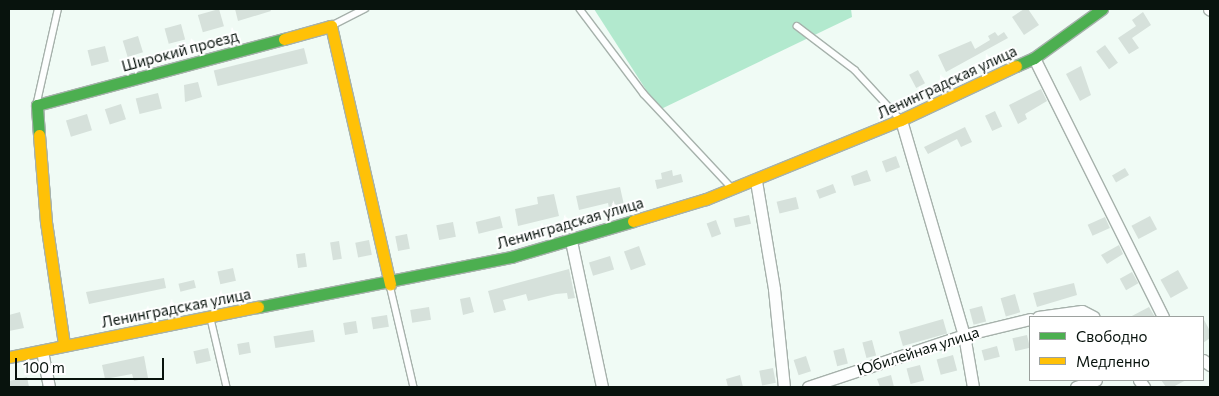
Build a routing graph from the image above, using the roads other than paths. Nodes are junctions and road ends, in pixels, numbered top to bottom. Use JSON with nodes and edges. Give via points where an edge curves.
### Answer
{"nodes":[{"id":1,"x":58,"y":9,"type":"edge"},
{"id":2,"x":365,"y":9,"type":"edge"},
{"id":3,"x":580,"y":9,"type":"edge"},
{"id":4,"x":1102,"y":9,"type":"edge"},
{"id":5,"x":331,"y":26,"type":"junction"},
{"id":6,"x":797,"y":26,"type":"dead end"},
{"id":7,"x":1034,"y":58,"type":"junction"},
{"id":8,"x":37,"y":105,"type":"junction"},
{"id":9,"x":901,"y":120,"type":"junction"},
{"id":10,"x":756,"y":181,"type":"junction"},
{"id":11,"x":733,"y":188,"type":"junction"},
{"id":12,"x":571,"y":241,"type":"junction"},
{"id":13,"x":390,"y":284,"type":"junction"},
{"id":14,"x":1045,"y":316,"type":"edge"},
{"id":15,"x":1092,"y":316,"type":"edge"},
{"id":16,"x":1163,"y":316,"type":"edge"},
{"id":17,"x":211,"y":317,"type":"junction"},
{"id":18,"x":1029,"y":319,"type":"edge"},
{"id":19,"x":964,"y":335,"type":"junction"},
{"id":20,"x":64,"y":344,"type":"junction"},
{"id":21,"x":42,"y":350,"type":"junction"},
{"id":22,"x":9,"y":357,"type":"edge"},
{"id":23,"x":1093,"y":381,"type":"edge"},
{"id":24,"x":49,"y":387,"type":"edge"},
{"id":25,"x":227,"y":387,"type":"edge"},
{"id":26,"x":414,"y":387,"type":"edge"},
{"id":27,"x":602,"y":387,"type":"edge"},
{"id":28,"x":784,"y":387,"type":"edge"},
{"id":29,"x":808,"y":387,"type":"edge"},
{"id":30,"x":973,"y":387,"type":"edge"},
{"id":31,"x":1076,"y":387,"type":"edge"}],
"edges":[{"from":1,"to":8,"type":"lane"},
{"from":2,"to":5,"type":"lane"},
{"from":3,"to":11,"type":"lane","via":[[644,94]]},
{"from":4,"to":7,"type":"street","name":"Ленинградская улица"},
{"from":5,"to":8,"type":"street","name":"Широкий проезд"},
{"from":5,"to":13,"type":"street"},
{"from":6,"to":9,"type":"lane","via":[[855,70]]},
{"from":7,"to":9,"type":"street","name":"Ленинградская улица"},
{"from":7,"to":16,"type":"street"},
{"from":8,"to":20,"type":"street","via":[[46,222]]},
{"from":9,"to":10,"type":"street","name":"Ленинградская улица"},
{"from":9,"to":19,"type":"street"},
{"from":10,"to":11,"type":"street","name":"Ленинградская улица"},
{"from":10,"to":28,"type":"street","via":[[774,289]]},
{"from":11,"to":12,"type":"street","name":"Ленинградская улица"},
{"from":12,"to":13,"type":"street","name":"Ленинградская улица"},
{"from":12,"to":27,"type":"street"},
{"from":13,"to":17,"type":"street","name":"Ленинградская улица"},
{"from":13,"to":26,"type":"lane"},
{"from":14,"to":15,"type":"street","via":[[1082,311]]},
{"from":17,"to":20,"type":"street","name":"Ленинградская улица"},
{"from":17,"to":25,"type":"lane"},
{"from":18,"to":19,"type":"street","name":"Юбилейная улица"},
{"from":19,"to":29,"type":"street","name":"Юбилейная улица"},
{"from":19,"to":30,"type":"street"},
{"from":20,"to":21,"type":"street","name":"Ленинградская улица"},
{"from":21,"to":22,"type":"street","name":"Ленинградская улица"},
{"from":21,"to":24,"type":"street"},
{"from":23,"to":31,"type":"street"}]}
